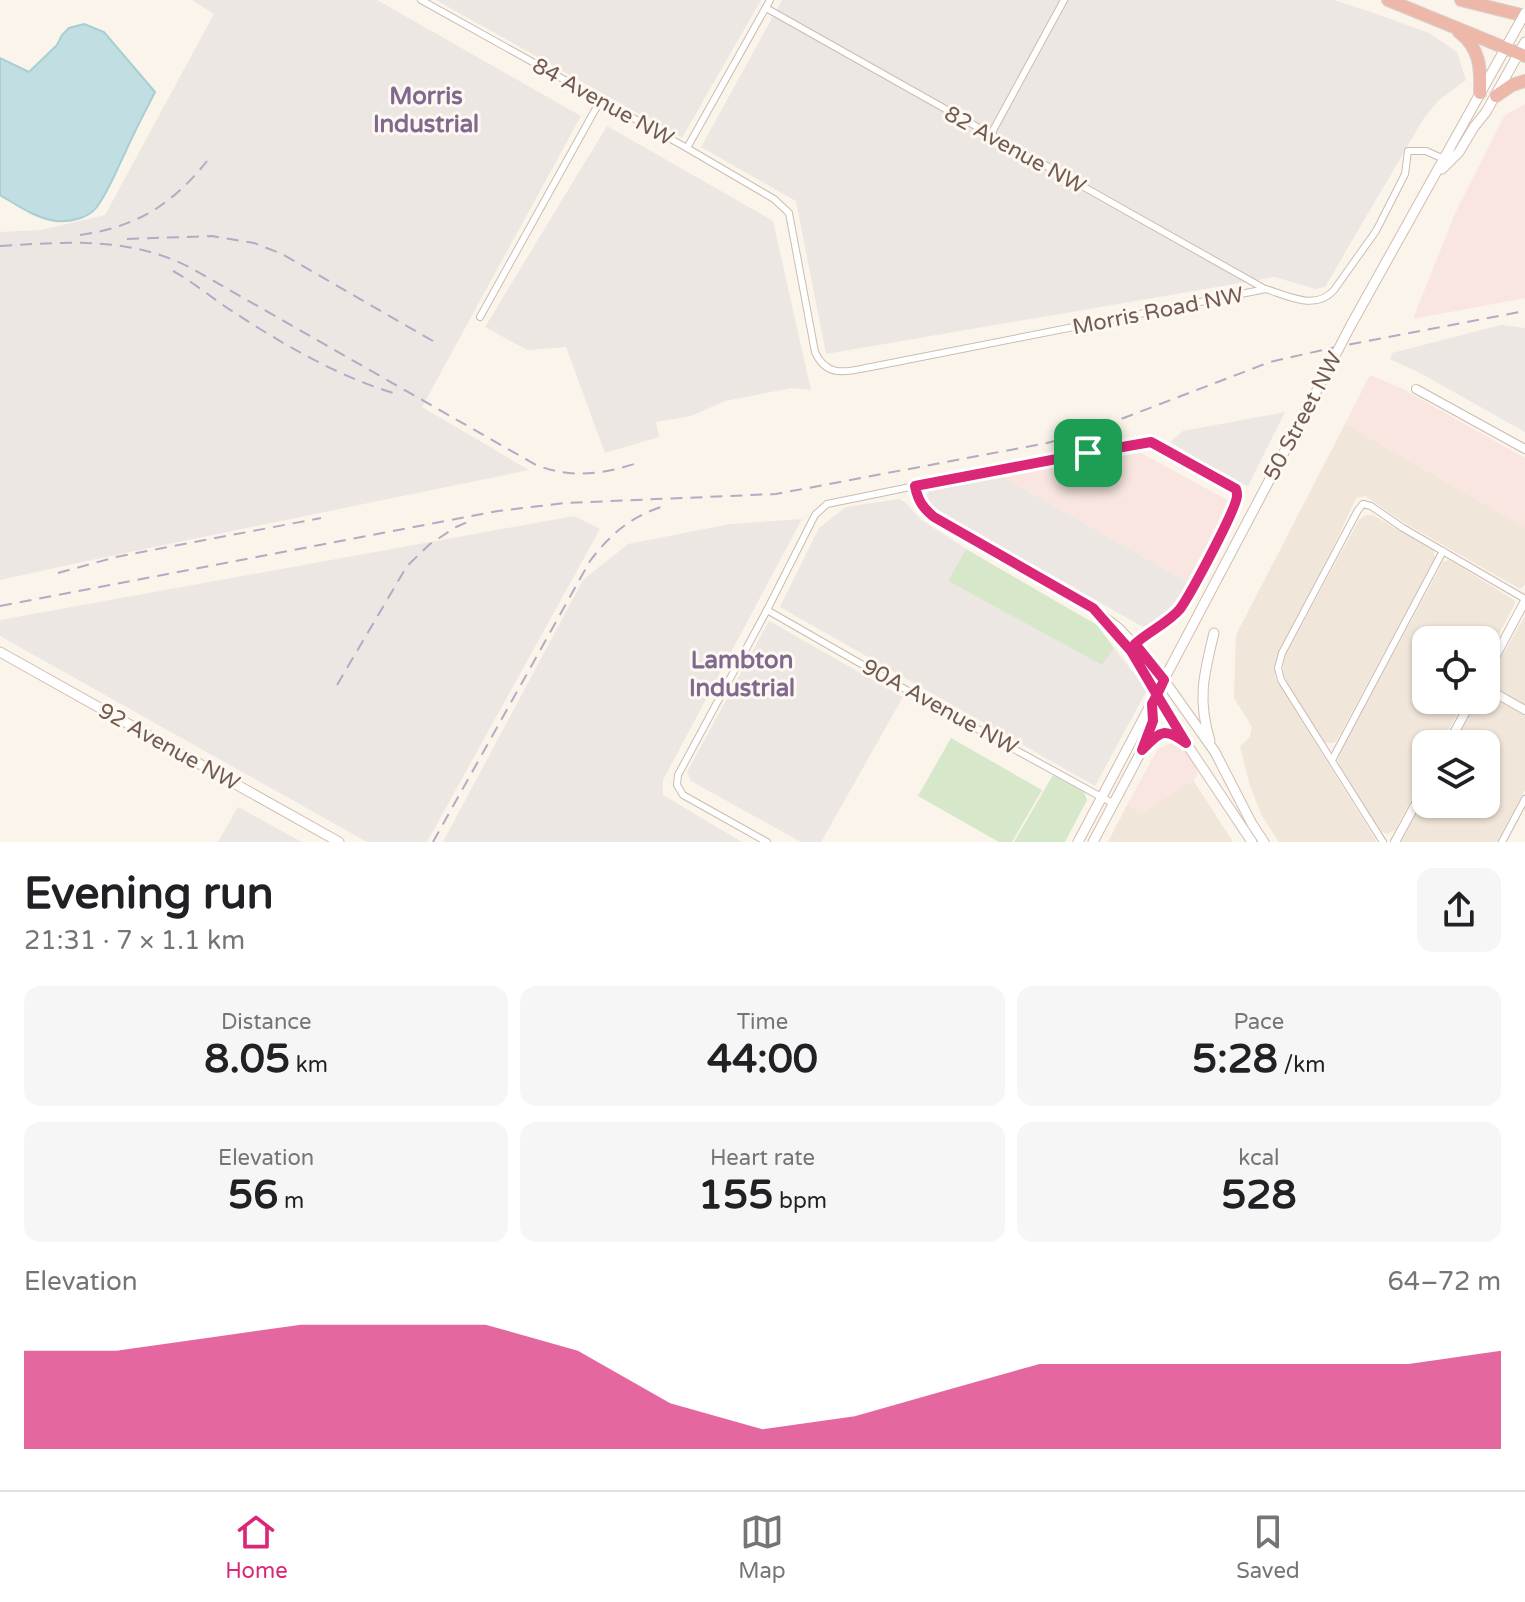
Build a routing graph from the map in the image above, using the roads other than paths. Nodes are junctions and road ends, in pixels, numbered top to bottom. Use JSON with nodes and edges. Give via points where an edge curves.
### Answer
{"nodes":[{"id":1,"x":421,"y":0,"type":"edge"},
{"id":2,"x":770,"y":0,"type":"edge"},
{"id":3,"x":1064,"y":0,"type":"edge"},
{"id":4,"x":1388,"y":0,"type":"edge"},
{"id":5,"x":1461,"y":0,"type":"edge"},
{"id":6,"x":766,"y":8,"type":"junction"},
{"id":7,"x":1525,"y":15,"type":"edge"},
{"id":8,"x":1450,"y":25,"type":"junction"},
{"id":9,"x":1506,"y":48,"type":"junction"},
{"id":10,"x":1523,"y":51,"type":"edge"},
{"id":11,"x":1525,"y":81,"type":"edge"},
{"id":12,"x":1480,"y":93,"type":"junction"},
{"id":13,"x":1496,"y":96,"type":"junction"},
{"id":14,"x":600,"y":101,"type":"junction"},
{"id":15,"x":990,"y":136,"type":"junction"},
{"id":16,"x":687,"y":148,"type":"junction"},
{"id":17,"x":1447,"y":161,"type":"junction"},
{"id":18,"x":1266,"y":289,"type":"junction"},
{"id":19,"x":480,"y":317,"type":"dead end"},
{"id":20,"x":824,"y":367,"type":"joint"},
{"id":21,"x":1416,"y":389,"type":"dead end"},
{"id":22,"x":1151,"y":442,"type":"joint"},
{"id":23,"x":1525,"y":449,"type":"edge"},
{"id":24,"x":915,"y":486,"type":"junction"},
{"id":25,"x":1443,"y":551,"type":"junction"},
{"id":26,"x":1525,"y":600,"type":"edge"},
{"id":27,"x":767,"y":610,"type":"junction"},
{"id":28,"x":1214,"y":633,"type":"dead end"},
{"id":29,"x":1132,"y":646,"type":"junction"},
{"id":30,"x":1500,"y":647,"type":"edge"},
{"id":31,"x":0,"y":652,"type":"edge"},
{"id":32,"x":1164,"y":680,"type":"junction"},
{"id":33,"x":1500,"y":696,"type":"edge"},
{"id":34,"x":1154,"y":700,"type":"junction"},
{"id":35,"x":1525,"y":710,"type":"edge"},
{"id":36,"x":1186,"y":743,"type":"junction"},
{"id":37,"x":1213,"y":748,"type":"junction"},
{"id":38,"x":1142,"y":750,"type":"junction"},
{"id":39,"x":1332,"y":760,"type":"junction"},
{"id":40,"x":1102,"y":797,"type":"junction"},
{"id":41,"x":1525,"y":799,"type":"edge"},
{"id":42,"x":1114,"y":804,"type":"junction"},
{"id":43,"x":1412,"y":811,"type":"edge"},
{"id":44,"x":339,"y":842,"type":"edge"},
{"id":45,"x":767,"y":842,"type":"edge"},
{"id":46,"x":1078,"y":842,"type":"edge"},
{"id":47,"x":1093,"y":842,"type":"edge"},
{"id":48,"x":1252,"y":842,"type":"edge"},
{"id":49,"x":1264,"y":842,"type":"edge"},
{"id":50,"x":1383,"y":842,"type":"edge"},
{"id":51,"x":1395,"y":842,"type":"edge"},
{"id":52,"x":1502,"y":842,"type":"edge"}],
"edges":[{"from":1,"to":14,"type":"street","name":"84 Avenue NW"},
{"from":2,"to":6,"type":"street"},
{"from":3,"to":15,"type":"street"},
{"from":4,"to":8,"type":"highway"},
{"from":5,"to":7,"type":"highway"},
{"from":6,"to":15,"type":"street","name":"82 Avenue NW"},
{"from":6,"to":16,"type":"street"},
{"from":7,"to":9,"type":"main road","name":"50 Street NW","bridge":true},
{"from":8,"to":9,"type":"highway"},
{"from":8,"to":12,"type":"highway","via":[[1473,46],[1481,70]]},
{"from":9,"to":10,"type":"highway"},
{"from":9,"to":12,"type":"main road","name":"50 Street NW"},
{"from":10,"to":13,"type":"main road","name":"50 Street NW"},
{"from":11,"to":13,"type":"highway"},
{"from":12,"to":17,"type":"main road","name":"50 Street NW"},
{"from":13,"to":17,"type":"main road","name":"50 Street NW"},
{"from":14,"to":16,"type":"street","name":"84 Avenue NW"},
{"from":14,"to":19,"type":"street"},
{"from":15,"to":18,"type":"street","name":"82 Avenue NW"},
{"from":16,"to":20,"type":"street","name":"84 Avenue NW","via":[[789,213],[815,352]]},
{"from":17,"to":18,"type":"street","name":"Morris Road NW","via":[[1426,151],[1408,151],[1405,174],[1376,231],[1329,296],[1313,302]]},
{"from":17,"to":32,"type":"main road","name":"50 Street NW","bridge":true,"via":[[1351,325]]},
{"from":18,"to":20,"type":"street","name":"Morris Road NW","via":[[876,366],[839,372]]},
{"from":21,"to":23,"type":"street"},
{"from":22,"to":24,"type":"street"},
{"from":22,"to":29,"type":"street","via":[[1236,489],[1238,495],[1182,605]]},
{"from":24,"to":27,"type":"street","via":[[827,504],[815,515]]},
{"from":24,"to":29,"type":"street","via":[[922,507],[934,517],[1093,608]]},
{"from":25,"to":26,"type":"street"},
{"from":25,"to":39,"type":"street"},
{"from":25,"to":39,"type":"street","via":[[1363,504],[1282,653],[1281,680]]},
{"from":26,"to":30,"type":"street"},
{"from":27,"to":40,"type":"street","name":"90A Avenue NW"},
{"from":27,"to":45,"type":"street","via":[[677,785],[683,795]]},
{"from":28,"to":37,"type":"main road","via":[[1203,678]]},
{"from":29,"to":32,"type":"street"},
{"from":29,"to":34,"type":"street"},
{"from":31,"to":44,"type":"main road","name":"92 Avenue NW"},
{"from":32,"to":34,"type":"main road","name":"50 Street NW"},
{"from":32,"to":37,"type":"main road"},
{"from":33,"to":35,"type":"street"},
{"from":34,"to":36,"type":"main road"},
{"from":34,"to":38,"type":"main road","name":"50 Street NW"},
{"from":34,"to":40,"type":"main road","name":"50 Street NW"},
{"from":36,"to":38,"type":"main road","via":[[1165,731]]},
{"from":36,"to":48,"type":"main road"},
{"from":37,"to":49,"type":"main road"},
{"from":38,"to":42,"type":"main road","name":"50 Street NW"},
{"from":39,"to":50,"type":"street"},
{"from":40,"to":42,"type":"street","name":"90A Avenue NW"},
{"from":40,"to":46,"type":"main road","name":"50 Street NW"},
{"from":41,"to":52,"type":"street"},
{"from":42,"to":47,"type":"main road","name":"50 Street NW"},
{"from":43,"to":51,"type":"street"}]}
